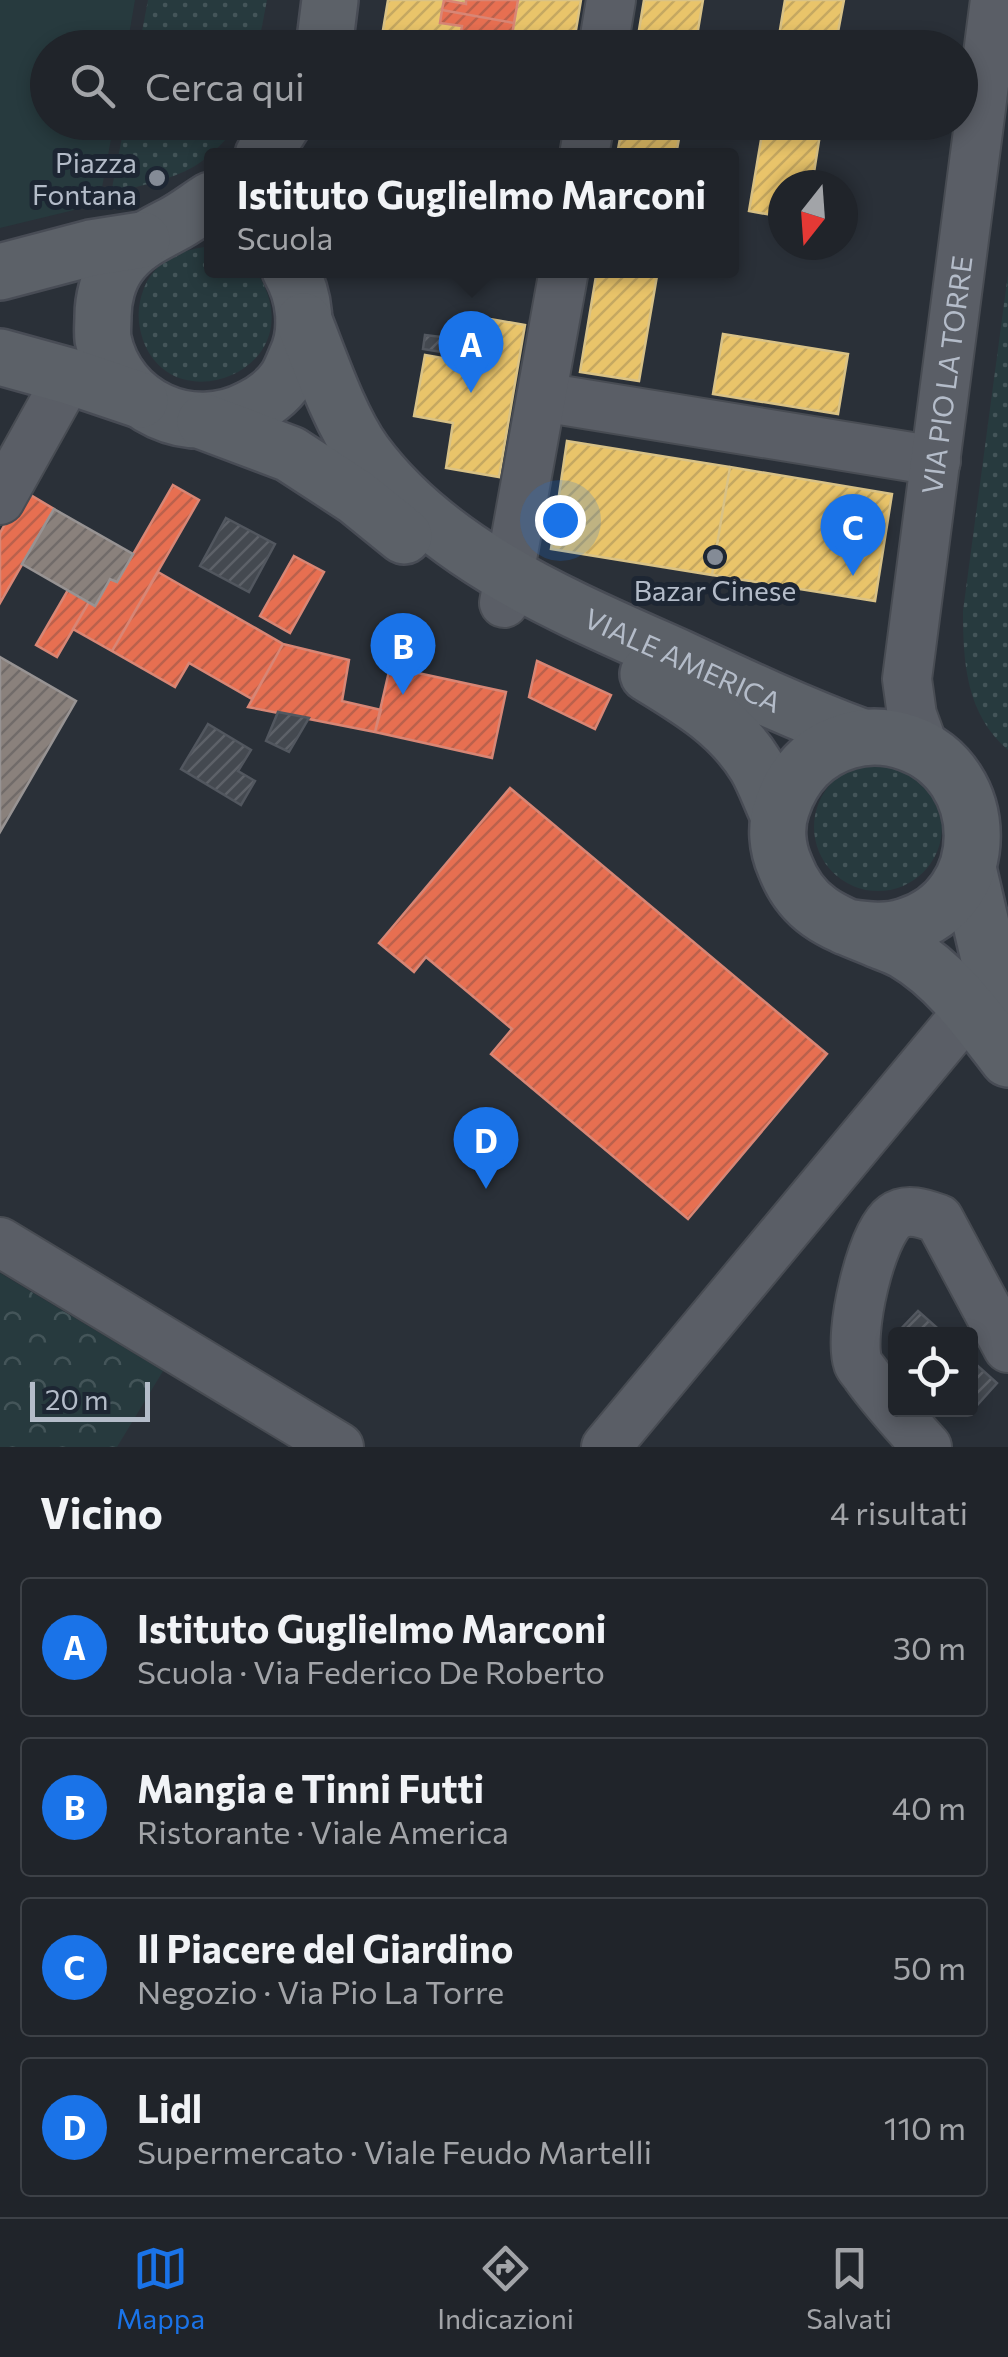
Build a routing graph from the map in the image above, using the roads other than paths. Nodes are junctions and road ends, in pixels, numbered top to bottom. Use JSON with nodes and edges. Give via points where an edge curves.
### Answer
{"nodes":[{"id":1,"x":611,"y":0,"type":"edge"},
{"id":2,"x":995,"y":0,"type":"edge"},
{"id":3,"x":606,"y":30,"type":"edge"},
{"id":4,"x":978,"y":133,"type":"edge"},
{"id":5,"x":977,"y":140,"type":"edge"},
{"id":6,"x":185,"y":221,"type":"edge"},
{"id":7,"x":0,"y":272,"type":"edge"},
{"id":8,"x":563,"y":278,"type":"edge"},
{"id":9,"x":297,"y":286,"type":"edge"},
{"id":10,"x":0,"y":358,"type":"edge"},
{"id":11,"x":69,"y":376,"type":"junction"},
{"id":12,"x":542,"y":397,"type":"junction"},
{"id":13,"x":140,"y":400,"type":"junction"},
{"id":14,"x":205,"y":422,"type":"junction"},
{"id":15,"x":936,"y":461,"type":"junction"},
{"id":16,"x":0,"y":500,"type":"edge"},
{"id":17,"x":507,"y":590,"type":"junction"},
{"id":18,"x":862,"y":737,"type":"junction"},
{"id":19,"x":942,"y":767,"type":"junction"},
{"id":20,"x":779,"y":816,"type":"junction"},
{"id":21,"x":1008,"y":817,"type":"edge"},
{"id":22,"x":971,"y":897,"type":"edge"},
{"id":23,"x":846,"y":927,"type":"junction"},
{"id":24,"x":993,"y":1024,"type":"edge"},
{"id":25,"x":0,"y":1242,"type":"edge"},
{"id":26,"x":1008,"y":1348,"type":"edge"},
{"id":27,"x":339,"y":1447,"type":"edge"},
{"id":28,"x":606,"y":1447,"type":"edge"},
{"id":29,"x":630,"y":1447,"type":"edge"},
{"id":30,"x":927,"y":1447,"type":"edge"}],
"edges":[{"from":1,"to":3,"type":"street"},
{"from":2,"to":4,"type":"street","name":"VIA PIO LA TORRE"},
{"from":5,"to":15,"type":"street","name":"VIA PIO LA TORRE"},
{"from":6,"to":7,"type":"main road"},
{"from":6,"to":13,"type":"main road","via":[[116,267],[103,301],[109,355]]},
{"from":8,"to":12,"type":"street"},
{"from":9,"to":14,"type":"main road","via":[[299,352],[286,380],[236,417]]},
{"from":9,"to":17,"type":"main road","name":"VIALE AMERICA","via":[[333,394],[362,450],[393,488]]},
{"from":10,"to":11,"type":"main road","name":"VIALE AMERICA"},
{"from":11,"to":13,"type":"main road","name":"VIALE AMERICA"},
{"from":11,"to":16,"type":"street"},
{"from":12,"to":15,"type":"street"},
{"from":12,"to":17,"type":"street"},
{"from":13,"to":14,"type":"main road","name":"VIALE AMERICA","via":[[170,417]]},
{"from":14,"to":17,"type":"main road","name":"VIALE AMERICA","via":[[290,454],[429,556]]},
{"from":15,"to":19,"type":"street","name":"VIA PIO LA TORRE","via":[[906,679],[912,715]]},
{"from":17,"to":18,"type":"main road","name":"VIALE AMERICA"},
{"from":17,"to":20,"type":"main road","name":"VIALE AMERICA","via":[[698,704],[756,766]]},
{"from":18,"to":19,"type":"main road","via":[[894,738]]},
{"from":18,"to":20,"type":"main road","via":[[808,763],[789,787]]},
{"from":19,"to":21,"type":"main road"},
{"from":19,"to":22,"type":"main road","via":[[971,812]]},
{"from":20,"to":23,"type":"main road","via":[[779,852],[792,884],[814,910]]},
{"from":22,"to":23,"type":"main road","via":[[907,926],[876,932]]},
{"from":22,"to":24,"type":"main road","via":[[988,954]]},
{"from":23,"to":24,"type":"main road","via":[[903,950]]},
{"from":24,"to":28,"type":"street"},
{"from":24,"to":29,"type":"street"},
{"from":25,"to":27,"type":"street"},
{"from":26,"to":30,"type":"street","via":[[938,1218],[898,1214],[882,1229],[858,1304],[858,1363]]}]}
